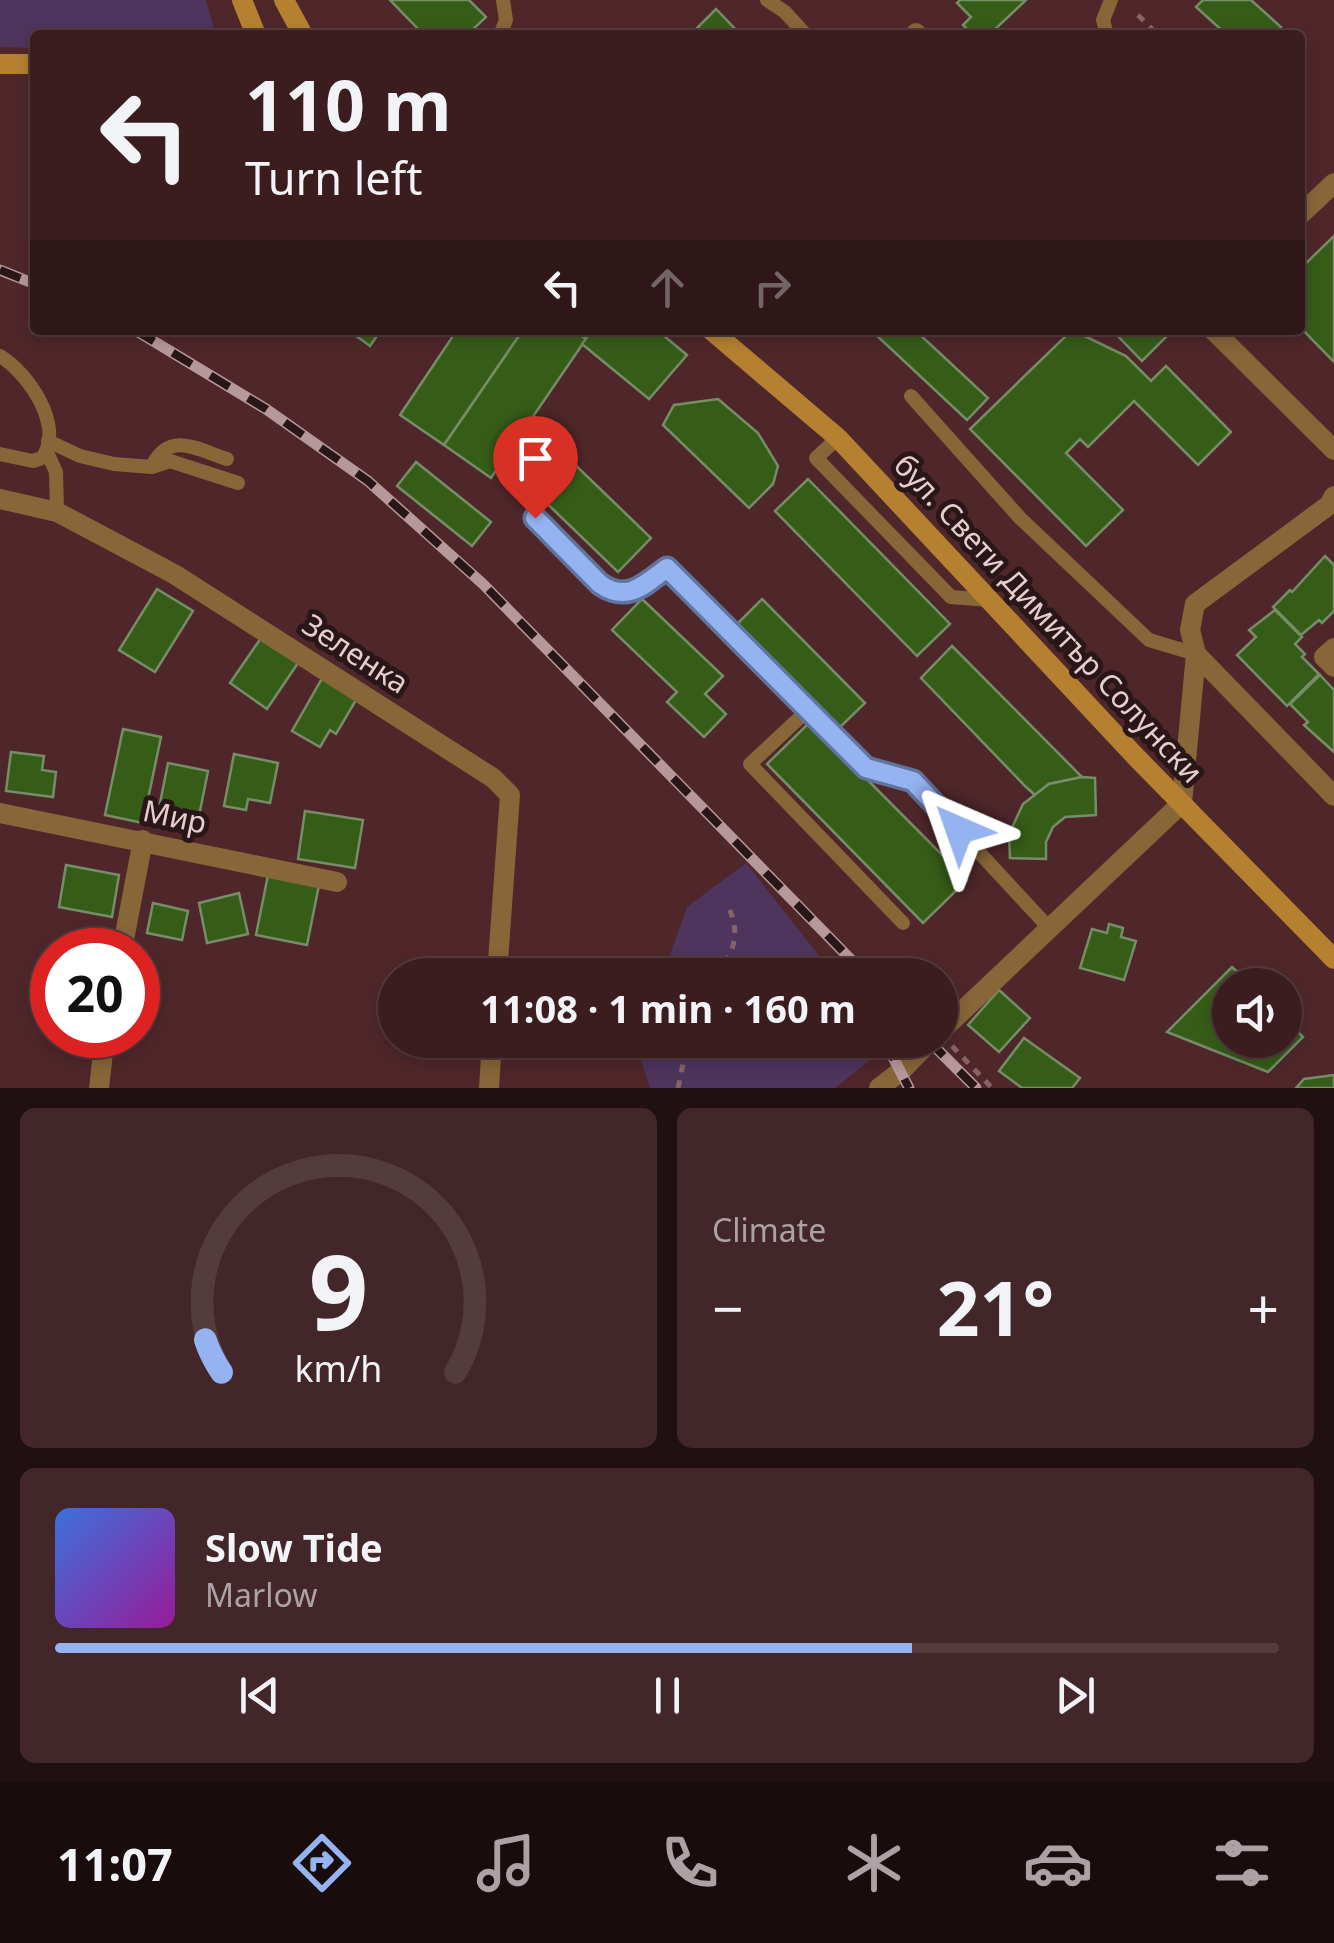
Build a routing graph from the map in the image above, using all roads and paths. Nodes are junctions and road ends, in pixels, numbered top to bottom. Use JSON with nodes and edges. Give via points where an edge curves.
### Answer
{"nodes":[{"id":1,"x":242,"y":0,"type":"edge"},
{"id":2,"x":284,"y":0,"type":"edge"},
{"id":3,"x":504,"y":0,"type":"edge"},
{"id":4,"x":766,"y":0,"type":"edge"},
{"id":5,"x":1112,"y":0,"type":"edge"},
{"id":6,"x":1138,"y":16,"type":"dead end"},
{"id":7,"x":254,"y":30,"type":"edge"},
{"id":8,"x":301,"y":30,"type":"edge"},
{"id":9,"x":502,"y":30,"type":"edge"},
{"id":10,"x":802,"y":30,"type":"edge"},
{"id":11,"x":1106,"y":30,"type":"edge"},
{"id":12,"x":1153,"y":30,"type":"edge"},
{"id":13,"x":0,"y":64,"type":"edge"},
{"id":14,"x":30,"y":64,"type":"edge"},
{"id":15,"x":1334,"y":183,"type":"edge"},
{"id":16,"x":1305,"y":210,"type":"edge"},
{"id":17,"x":716,"y":335,"type":"edge"},
{"id":18,"x":1218,"y":335,"type":"edge"},
{"id":19,"x":0,"y":356,"type":"edge"},
{"id":20,"x":910,"y":396,"type":"dead end"},
{"id":21,"x":838,"y":438,"type":"junction"},
{"id":22,"x":48,"y":447,"type":"junction"},
{"id":23,"x":1334,"y":450,"type":"edge"},
{"id":24,"x":0,"y":454,"type":"edge"},
{"id":25,"x":228,"y":460,"type":"dead end"},
{"id":26,"x":152,"y":466,"type":"junction"},
{"id":27,"x":238,"y":483,"type":"dead end"},
{"id":28,"x":1334,"y":496,"type":"edge"},
{"id":29,"x":0,"y":499,"type":"edge"},
{"id":30,"x":57,"y":512,"type":"junction"},
{"id":31,"x":535,"y":518,"type":"dead end"},
{"id":32,"x":989,"y":600,"type":"junction"},
{"id":33,"x":1334,"y":648,"type":"edge"},
{"id":34,"x":1196,"y":654,"type":"junction"},
{"id":35,"x":1334,"y":668,"type":"edge"},
{"id":36,"x":808,"y":710,"type":"junction"},
{"id":37,"x":1334,"y":796,"type":"edge"},
{"id":38,"x":1182,"y":803,"type":"junction"},
{"id":39,"x":0,"y":813,"type":"edge"},
{"id":40,"x":143,"y":840,"type":"junction"},
{"id":41,"x":337,"y":882,"type":"dead end"},
{"id":42,"x":728,"y":906,"type":"dead end"},
{"id":43,"x":903,"y":923,"type":"dead end"},
{"id":44,"x":126,"y":928,"type":"edge"},
{"id":45,"x":1051,"y":930,"type":"junction"},
{"id":46,"x":498,"y":958,"type":"edge"},
{"id":47,"x":728,"y":958,"type":"edge"},
{"id":48,"x":1334,"y":958,"type":"edge"},
{"id":49,"x":958,"y":1015,"type":"edge"},
{"id":50,"x":958,"y":1051,"type":"edge"},
{"id":51,"x":103,"y":1058,"type":"edge"},
{"id":52,"x":490,"y":1058,"type":"edge"},
{"id":53,"x":684,"y":1058,"type":"edge"},
{"id":54,"x":914,"y":1058,"type":"edge"},
{"id":55,"x":100,"y":1088,"type":"edge"},
{"id":56,"x":488,"y":1088,"type":"edge"},
{"id":57,"x":678,"y":1088,"type":"edge"},
{"id":58,"x":879,"y":1088,"type":"edge"},
{"id":59,"x":992,"y":1088,"type":"edge"}],
"edges":[{"from":1,"to":7,"type":"main road"},
{"from":2,"to":8,"type":"main road"},
{"from":3,"to":9,"type":"lane"},
{"from":4,"to":10,"type":"lane"},
{"from":5,"to":11,"type":"lane"},
{"from":6,"to":12,"type":"path"},
{"from":13,"to":14,"type":"main road"},
{"from":15,"to":16,"type":"street"},
{"from":17,"to":21,"type":"main road","name":"бул. Свети Димитър Солунски"},
{"from":18,"to":23,"type":"street"},
{"from":19,"to":22,"type":"lane","via":[[36,394]]},
{"from":20,"to":34,"type":"lane","via":[[1020,518],[1149,640]]},
{"from":21,"to":32,"type":"main road","name":"бул. Свети Димитър Солунски"},
{"from":21,"to":32,"type":"lane","via":[[816,458],[951,597]]},
{"from":22,"to":24,"type":"lane","via":[[33,460]]},
{"from":22,"to":26,"type":"lane"},
{"from":22,"to":30,"type":"lane"},
{"from":25,"to":26,"type":"lane","via":[[174,444]]},
{"from":26,"to":27,"type":"lane","via":[[176,462]]},
{"from":28,"to":34,"type":"street","via":[[1195,604],[1190,630]]},
{"from":29,"to":30,"type":"street","name":"Зеленка"},
{"from":30,"to":46,"type":"street","name":"Зеленка","via":[[306,655],[510,795]]},
{"from":31,"to":36,"type":"lane","via":[[612,592],[632,593],[667,568]]},
{"from":32,"to":38,"type":"main road","name":"бул. Свети Димитър Солунски"},
{"from":33,"to":35,"type":"street","via":[[1324,658]]},
{"from":34,"to":37,"type":"street"},
{"from":34,"to":38,"type":"street"},
{"from":36,"to":43,"type":"lane","via":[[750,764]]},
{"from":36,"to":45,"type":"lane","via":[[866,768],[913,781]]},
{"from":38,"to":45,"type":"street"},
{"from":38,"to":48,"type":"main road","name":"бул. Свети Димитър Солунски"},
{"from":39,"to":40,"type":"street","name":"Мир"},
{"from":40,"to":41,"type":"street","name":"Мир"},
{"from":40,"to":44,"type":"street"},
{"from":42,"to":47,"type":"path","via":[[736,940]]},
{"from":45,"to":49,"type":"street"},
{"from":50,"to":59,"type":"path"},
{"from":51,"to":55,"type":"street"},
{"from":52,"to":56,"type":"street"},
{"from":53,"to":57,"type":"path"},
{"from":54,"to":58,"type":"street"}]}
